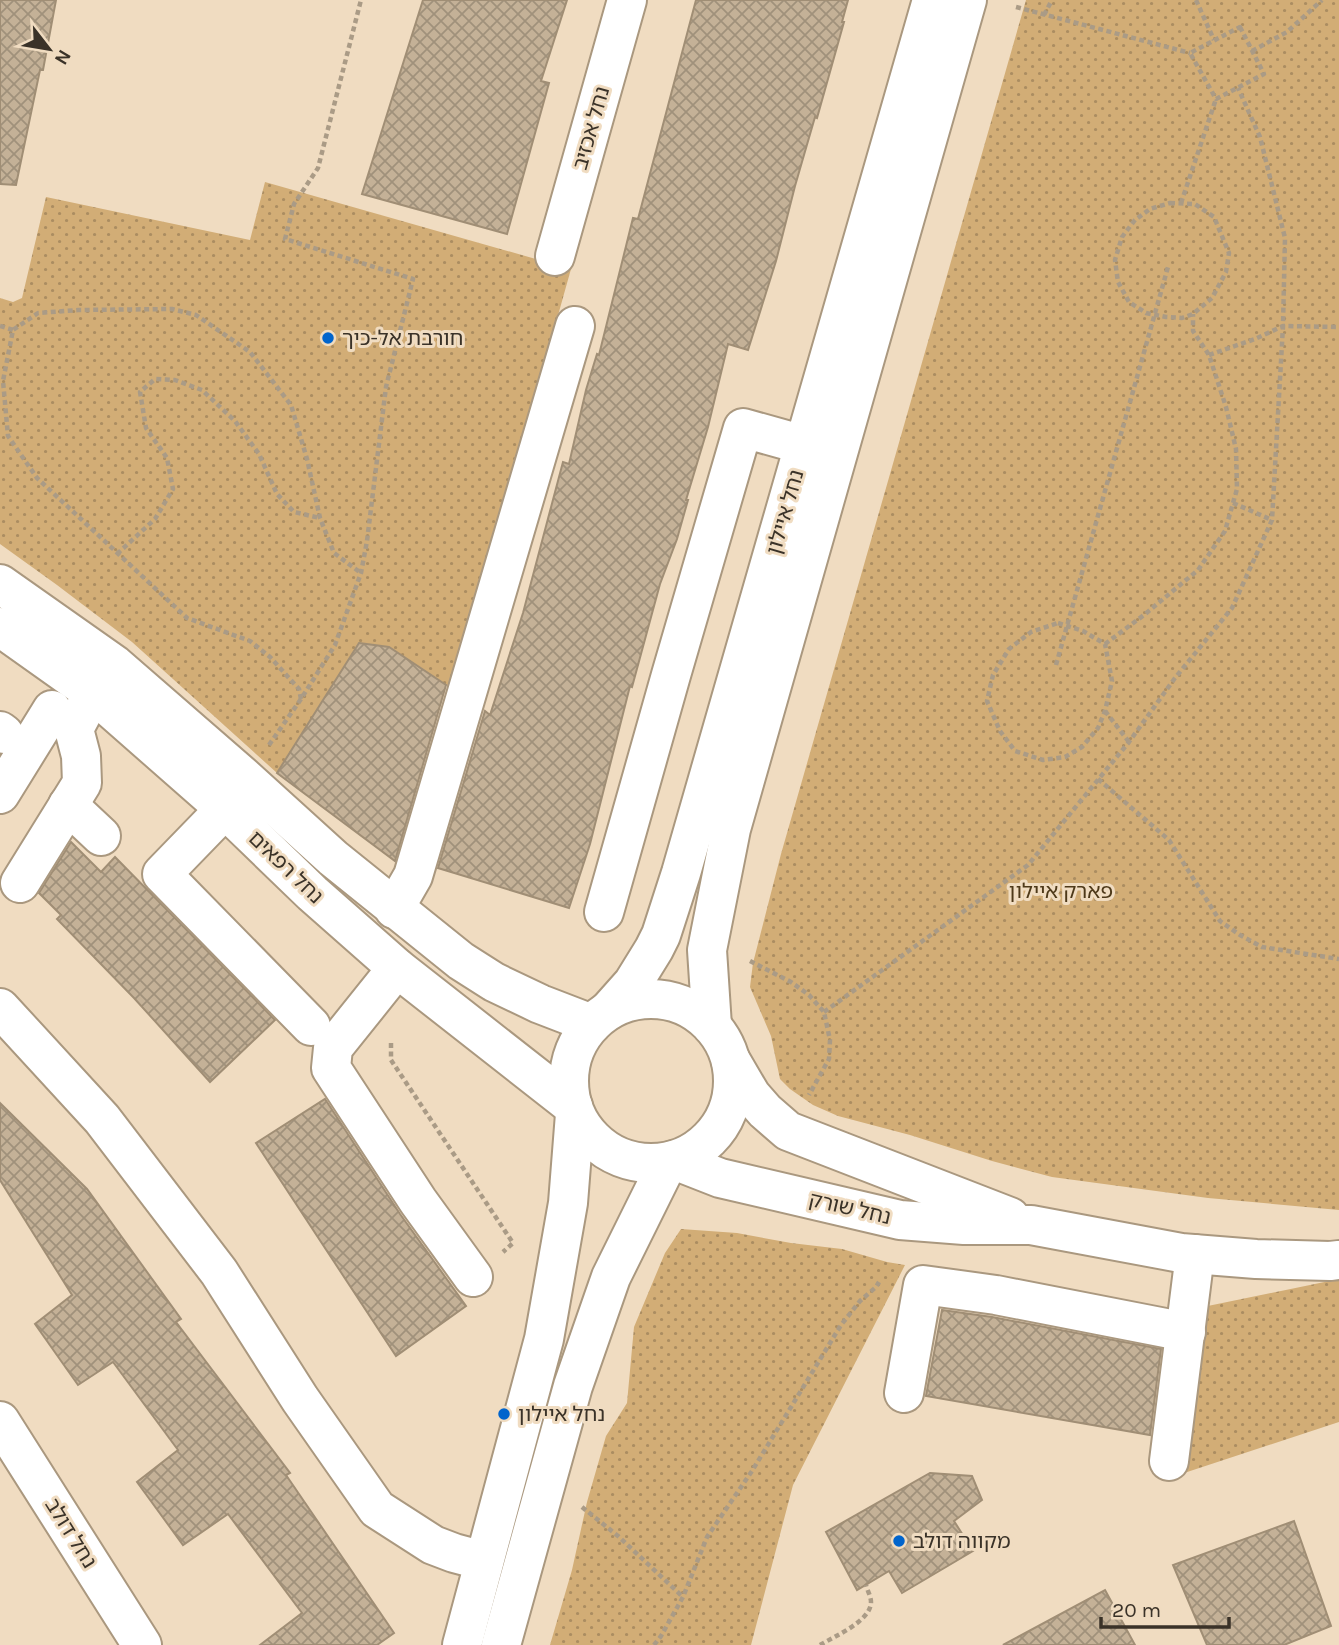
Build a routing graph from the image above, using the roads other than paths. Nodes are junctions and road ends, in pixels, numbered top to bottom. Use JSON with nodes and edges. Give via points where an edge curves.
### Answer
{"nodes":[{"id":1,"x":627,"y":0,"type":"edge"},
{"id":2,"x":932,"y":0,"type":"edge"},
{"id":3,"x":967,"y":0,"type":"edge"},
{"id":4,"x":555,"y":256,"type":"dead end"},
{"id":5,"x":575,"y":326,"type":"dead end"},
{"id":6,"x":804,"y":445,"type":"junction"},
{"id":7,"x":0,"y":584,"type":"edge"},
{"id":8,"x":0,"y":627,"type":"edge"},
{"id":9,"x":93,"y":692,"type":"junction"},
{"id":10,"x":52,"y":710,"type":"dead end"},
{"id":11,"x":0,"y":794,"type":"edge"},
{"id":12,"x":68,"y":805,"type":"junction"},
{"id":13,"x":225,"y":808,"type":"junction"},
{"id":14,"x":101,"y":836,"type":"dead end"},
{"id":15,"x":20,"y":883,"type":"dead end"},
{"id":16,"x":394,"y":909,"type":"junction"},
{"id":17,"x":604,"y":912,"type":"dead end"},
{"id":18,"x":397,"y":968,"type":"junction"},
{"id":19,"x":0,"y":1009,"type":"edge"},
{"id":20,"x":600,"y":1017,"type":"junction"},
{"id":21,"x":311,"y":1026,"type":"dead end"},
{"id":22,"x":712,"y":1026,"type":"junction"},
{"id":23,"x":731,"y":1061,"type":"junction"},
{"id":24,"x":574,"y":1110,"type":"junction"},
{"id":25,"x":671,"y":1161,"type":"junction"},
{"id":26,"x":1031,"y":1225,"type":"junction"},
{"id":27,"x":1195,"y":1254,"type":"junction"},
{"id":28,"x":1339,"y":1260,"type":"edge"},
{"id":29,"x":473,"y":1277,"type":"road end"},
{"id":30,"x":1186,"y":1332,"type":"junction"},
{"id":31,"x":904,"y":1393,"type":"dead end"},
{"id":32,"x":0,"y":1421,"type":"edge"},
{"id":33,"x":1169,"y":1461,"type":"dead end"},
{"id":34,"x":11,"y":1464,"type":"edge"},
{"id":35,"x":484,"y":1562,"type":"junction"},
{"id":36,"x":142,"y":1645,"type":"edge"},
{"id":37,"x":462,"y":1645,"type":"edge"},
{"id":38,"x":501,"y":1645,"type":"edge"}],
"edges":[{"from":1,"to":4,"type":"street","name":"נחל אכזיב"},
{"from":2,"to":6,"type":"street","name":"נחל איילון"},
{"from":3,"to":22,"type":"street","name":"נחל איילון","via":[[731,829],[707,950]]},
{"from":5,"to":16,"type":"street","via":[[413,876]]},
{"from":6,"to":17,"type":"street","via":[[743,428]]},
{"from":6,"to":20,"type":"street","name":"נחל איילון","via":[[662,935],[633,983]]},
{"from":7,"to":16,"type":"street","name":"נחל רפאים","via":[[116,665]]},
{"from":8,"to":9,"type":"street","name":"נחל רפאים"},
{"from":9,"to":12,"type":"street","via":[[74,729],[82,783]]},
{"from":9,"to":13,"type":"street","name":"נחל רפאים"},
{"from":10,"to":11,"type":"street"},
{"from":12,"to":14,"type":"street"},
{"from":12,"to":15,"type":"street"},
{"from":13,"to":18,"type":"street","name":"נחל רפאים"},
{"from":13,"to":21,"type":"street","via":[[162,874]]},
{"from":16,"to":20,"type":"street","name":"נחל רפאים","via":[[494,982],[540,1004]]},
{"from":18,"to":24,"type":"street","name":"נחל רפאים"},
{"from":18,"to":29,"type":"street","via":[[333,1048],[331,1068]]},
{"from":19,"to":35,"type":"street","via":[[102,1119],[219,1272],[377,1509],[433,1545]]},
{"from":20,"to":22,"type":"street","via":[[635,1000],[659,998],[691,1008]]},
{"from":20,"to":24,"type":"street","via":[[580,1040],[571,1062]]},
{"from":22,"to":23,"type":"street"},
{"from":23,"to":25,"type":"street","via":[[733,1093],[727,1114],[706,1142]]},
{"from":23,"to":26,"type":"street","name":"נחל שורק","via":[[751,1095],[788,1131]]},
{"from":24,"to":25,"type":"street","via":[[587,1132],[612,1154],[637,1162]]},
{"from":24,"to":35,"type":"street","via":[[568,1203],[544,1339]]},
{"from":25,"to":26,"type":"street","name":"נחל שורק","via":[[720,1178],[900,1220]]},
{"from":25,"to":38,"type":"street","via":[[611,1277],[594,1325]]},
{"from":26,"to":27,"type":"street","name":"נחל שורק"},
{"from":27,"to":28,"type":"street","name":"נחל שורק"},
{"from":27,"to":30,"type":"street"},
{"from":30,"to":31,"type":"street","via":[[923,1284]]},
{"from":30,"to":33,"type":"street"},
{"from":32,"to":34,"type":"street","name":"נחל דולב"},
{"from":34,"to":36,"type":"street","name":"נחל דולב"},
{"from":35,"to":37,"type":"street"}]}
